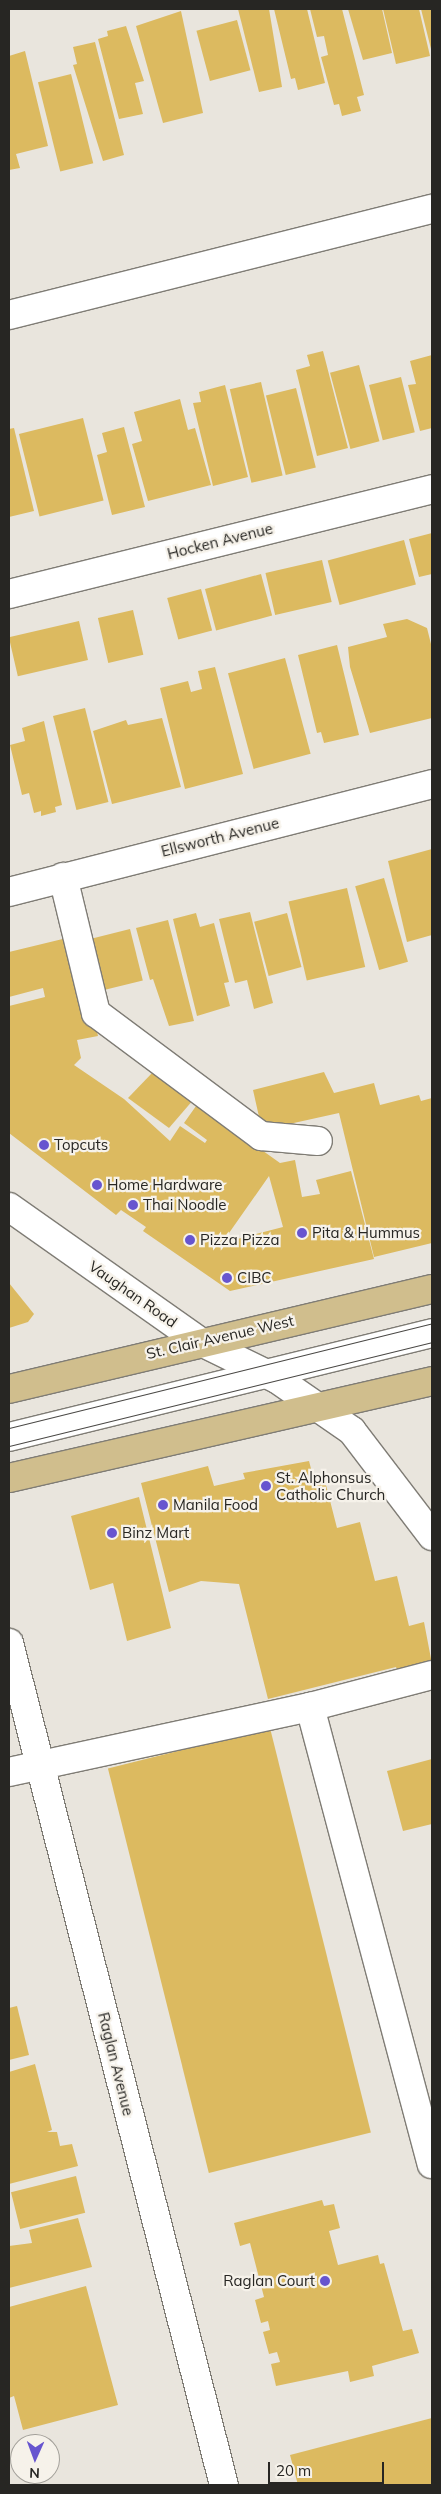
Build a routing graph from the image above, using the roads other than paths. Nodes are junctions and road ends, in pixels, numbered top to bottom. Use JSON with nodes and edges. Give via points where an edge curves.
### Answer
{"nodes":[{"id":1,"x":432,"y":209,"type":"edge"},
{"id":2,"x":9,"y":315,"type":"edge"},
{"id":3,"x":432,"y":489,"type":"edge"},
{"id":4,"x":9,"y":594,"type":"edge"},
{"id":5,"x":432,"y":784,"type":"edge"},
{"id":6,"x":64,"y":877,"type":"junction"},
{"id":7,"x":9,"y":892,"type":"edge"},
{"id":8,"x":318,"y":1141,"type":"dead end"},
{"id":9,"x":9,"y":1207,"type":"edge"},
{"id":10,"x":432,"y":1289,"type":"edge"},
{"id":11,"x":432,"y":1333,"type":"edge"},
{"id":12,"x":199,"y":1341,"type":"junction"},
{"id":13,"x":264,"y":1374,"type":"junction"},
{"id":14,"x":432,"y":1381,"type":"edge"},
{"id":15,"x":9,"y":1388,"type":"edge"},
{"id":16,"x":315,"y":1404,"type":"junction"},
{"id":17,"x":9,"y":1437,"type":"edge"},
{"id":18,"x":9,"y":1478,"type":"edge"},
{"id":19,"x":432,"y":1536,"type":"edge"},
{"id":20,"x":9,"y":1643,"type":"edge"},
{"id":21,"x":432,"y":1675,"type":"edge"},
{"id":22,"x":310,"y":1707,"type":"junction"},
{"id":23,"x":40,"y":1765,"type":"junction"},
{"id":24,"x":9,"y":1772,"type":"edge"},
{"id":25,"x":432,"y":2164,"type":"edge"},
{"id":26,"x":224,"y":2485,"type":"edge"}],
"edges":[{"from":1,"to":2,"type":"street"},
{"from":3,"to":4,"type":"street","name":"Hocken Avenue"},
{"from":5,"to":6,"type":"street","name":"Ellsworth Avenue"},
{"from":6,"to":7,"type":"street","name":"Ellsworth Avenue"},
{"from":6,"to":8,"type":"street","via":[[96,1013],[261,1136]]},
{"from":9,"to":12,"type":"street","name":"Vaughan Road"},
{"from":10,"to":12,"type":"main road","name":"St. Clair Avenue West"},
{"from":11,"to":13,"type":"street"},
{"from":12,"to":13,"type":"street","name":"Vaughan Road"},
{"from":12,"to":15,"type":"main road","name":"St. Clair Avenue West"},
{"from":13,"to":16,"type":"street","name":"Vaughan Road"},
{"from":13,"to":17,"type":"street"},
{"from":14,"to":16,"type":"main road"},
{"from":16,"to":18,"type":"main road"},
{"from":16,"to":19,"type":"street","name":"Vaughan Road","via":[[352,1431]]},
{"from":20,"to":23,"type":"street","name":"Raglan Avenue"},
{"from":21,"to":22,"type":"street"},
{"from":22,"to":23,"type":"street"},
{"from":22,"to":25,"type":"street"},
{"from":23,"to":24,"type":"street"},
{"from":23,"to":26,"type":"street","name":"Raglan Avenue"}]}
